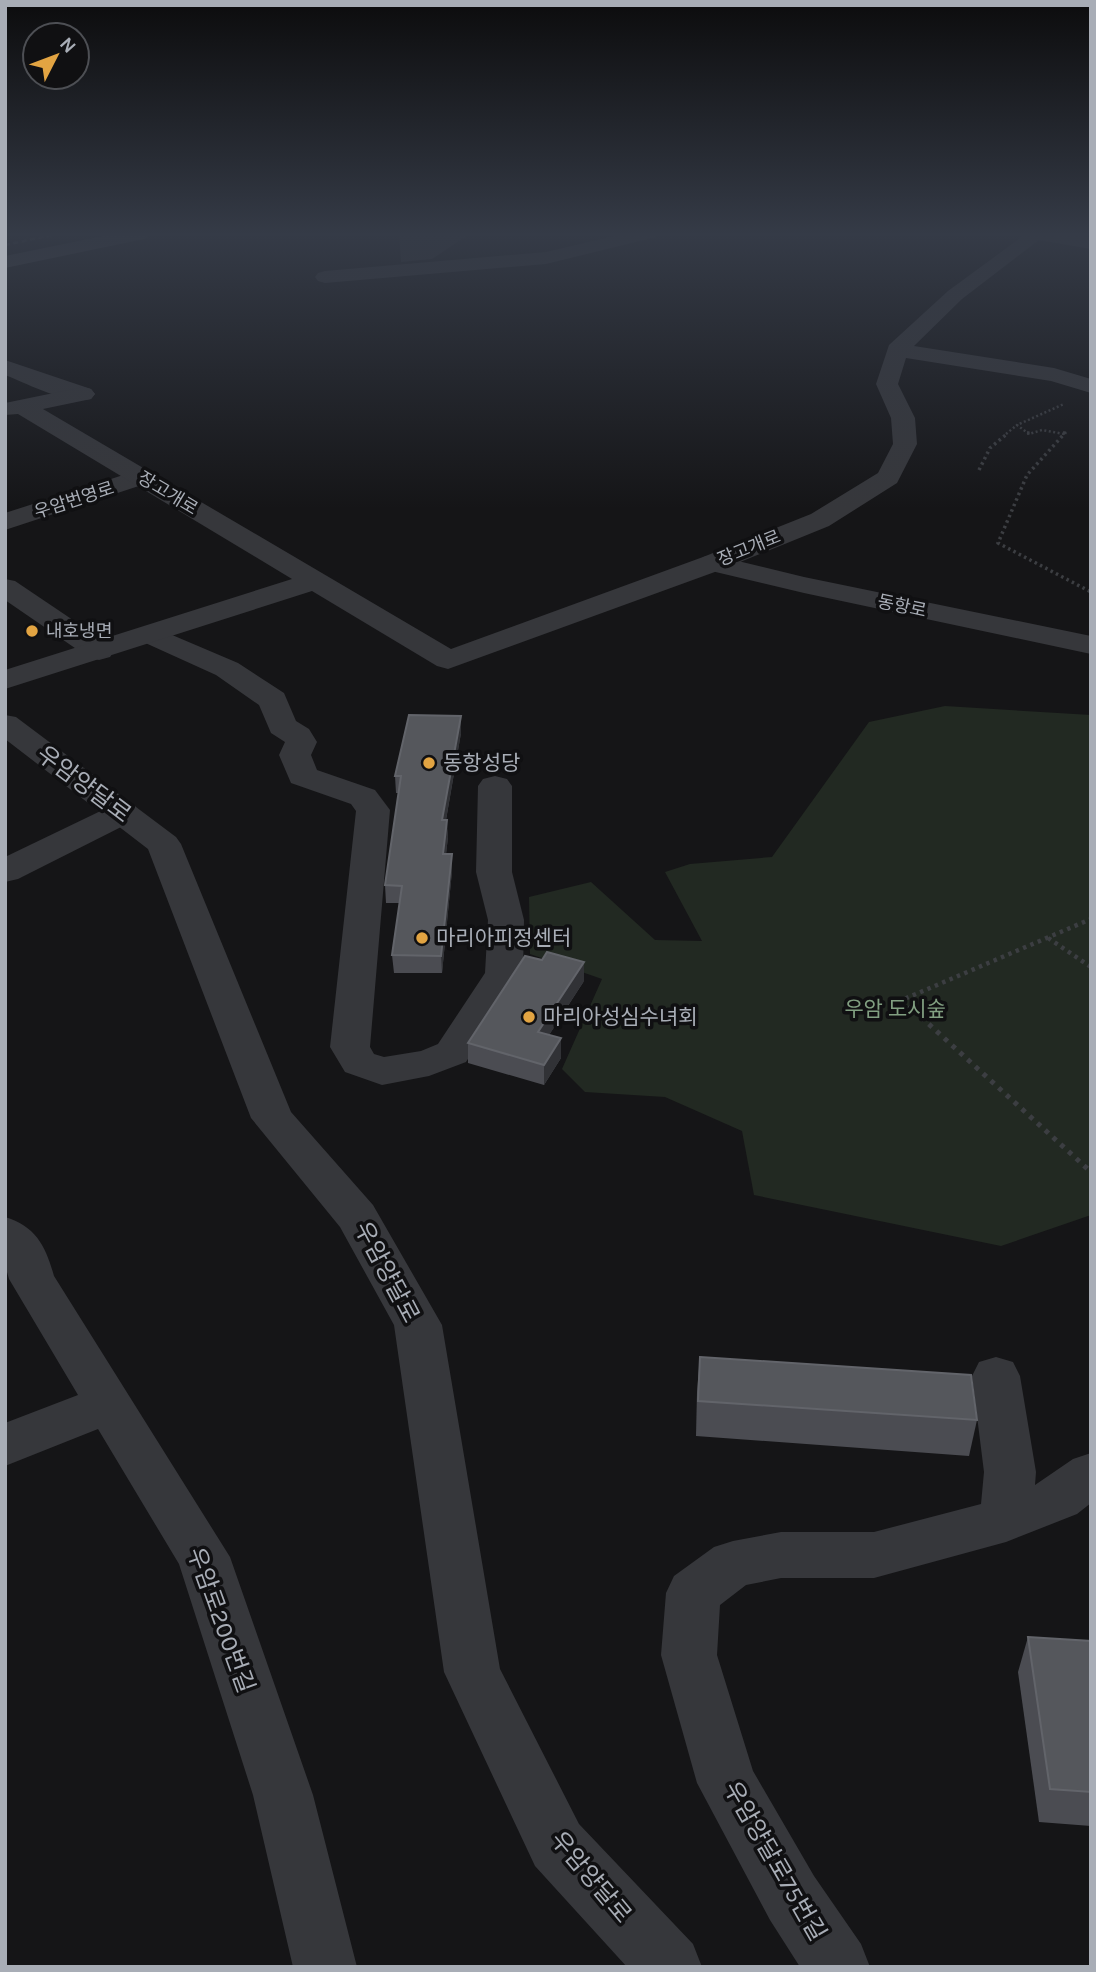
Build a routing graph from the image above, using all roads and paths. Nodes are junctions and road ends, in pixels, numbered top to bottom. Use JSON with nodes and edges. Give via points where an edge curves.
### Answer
{"nodes":[{"id":1,"x":924,"y":325,"type":"edge"},
{"id":2,"x":897,"y":350,"type":"junction"},
{"id":3,"x":5,"y":367,"type":"edge"},
{"id":4,"x":1091,"y":386,"type":"edge"},
{"id":5,"x":1066,"y":403,"type":"dead end"},
{"id":6,"x":13,"y":408,"type":"edge"},
{"id":7,"x":1017,"y":425,"type":"junction"},
{"id":8,"x":979,"y":470,"type":"dead end"},
{"id":9,"x":142,"y":477,"type":"junction"},
{"id":10,"x":5,"y":522,"type":"edge"},
{"id":11,"x":713,"y":563,"type":"junction"},
{"id":12,"x":314,"y":581,"type":"junction"},
{"id":13,"x":5,"y":587,"type":"edge"},
{"id":14,"x":1091,"y":593,"type":"edge"},
{"id":15,"x":151,"y":635,"type":"junction"},
{"id":16,"x":1091,"y":645,"type":"edge"},
{"id":17,"x":99,"y":651,"type":"junction"},
{"id":18,"x":5,"y":680,"type":"edge"},
{"id":19,"x":5,"y":724,"type":"edge"},
{"id":20,"x":495,"y":786,"type":"dead end"},
{"id":21,"x":123,"y":813,"type":"junction"},
{"id":22,"x":5,"y":871,"type":"edge"},
{"id":23,"x":1091,"y":919,"type":"edge"},
{"id":24,"x":1048,"y":937,"type":"junction"},
{"id":25,"x":1091,"y":967,"type":"edge"},
{"id":26,"x":1091,"y":1172,"type":"edge"},
{"id":27,"x":12,"y":1246,"type":"edge"},
{"id":28,"x":996,"y":1376,"type":"dead end"},
{"id":29,"x":109,"y":1404,"type":"junction"},
{"id":30,"x":5,"y":1445,"type":"edge"},
{"id":31,"x":1091,"y":1474,"type":"edge"},
{"id":32,"x":1006,"y":1520,"type":"junction"},
{"id":33,"x":325,"y":1967,"type":"edge"},
{"id":34,"x":670,"y":1967,"type":"edge"},
{"id":35,"x":838,"y":1967,"type":"edge"}],
"edges":[{"from":1,"to":2,"type":"street"},
{"from":2,"to":4,"type":"street","via":[[1054,375]]},
{"from":2,"to":11,"type":"street","name":"장고개로","via":[[887,384],[903,418],[905,444],[888,478],[820,520]]},
{"from":3,"to":6,"type":"street","via":[[83,394]]},
{"from":5,"to":7,"type":"path"},
{"from":6,"to":9,"type":"street","name":"장고개로"},
{"from":7,"to":8,"type":"path","via":[[990,448]]},
{"from":7,"to":14,"type":"path","via":[[1029,434],[1042,430],[1065,433],[1027,475],[998,543]]},
{"from":9,"to":10,"type":"street","name":"우암번영로"},
{"from":9,"to":12,"type":"street","name":"장고개로"},
{"from":11,"to":12,"type":"street","name":"장고개로","via":[[448,660]]},
{"from":11,"to":16,"type":"street","name":"동항로"},
{"from":12,"to":15,"type":"street"},
{"from":13,"to":17,"type":"street"},
{"from":15,"to":17,"type":"street"},
{"from":15,"to":20,"type":"street","via":[[227,669],[273,700],[282,726],[298,736],[295,755],[303,776],[363,797],[373,810],[350,1047],[359,1063],[382,1071],[429,1063],[452,1053],[504,973],[506,920],[494,872]]},
{"from":17,"to":18,"type":"street"},
{"from":19,"to":21,"type":"street","name":"우암양달로"},
{"from":21,"to":22,"type":"street"},
{"from":21,"to":34,"type":"street","name":"우암양달로","via":[[164,844],[272,1118],[357,1216],[418,1325],[472,1672],[557,1845]]},
{"from":23,"to":24,"type":"path"},
{"from":24,"to":25,"type":"path"},
{"from":24,"to":26,"type":"path","via":[[902,1000]]},
{"from":27,"to":29,"type":"street","name":"우암로200번길"},
{"from":28,"to":32,"type":"street","via":[[1010,1472]]},
{"from":29,"to":30,"type":"street"},
{"from":29,"to":33,"type":"street","name":"우암로200번길","via":[[203,1557],[283,1795]]},
{"from":31,"to":32,"type":"street","name":"우암양달로75번길","via":[[1059,1498]]},
{"from":32,"to":35,"type":"street","name":"우암양달로75번길","via":[[874,1555],[781,1555],[733,1564],[694,1592],[689,1655],[727,1783],[792,1898]]}]}
